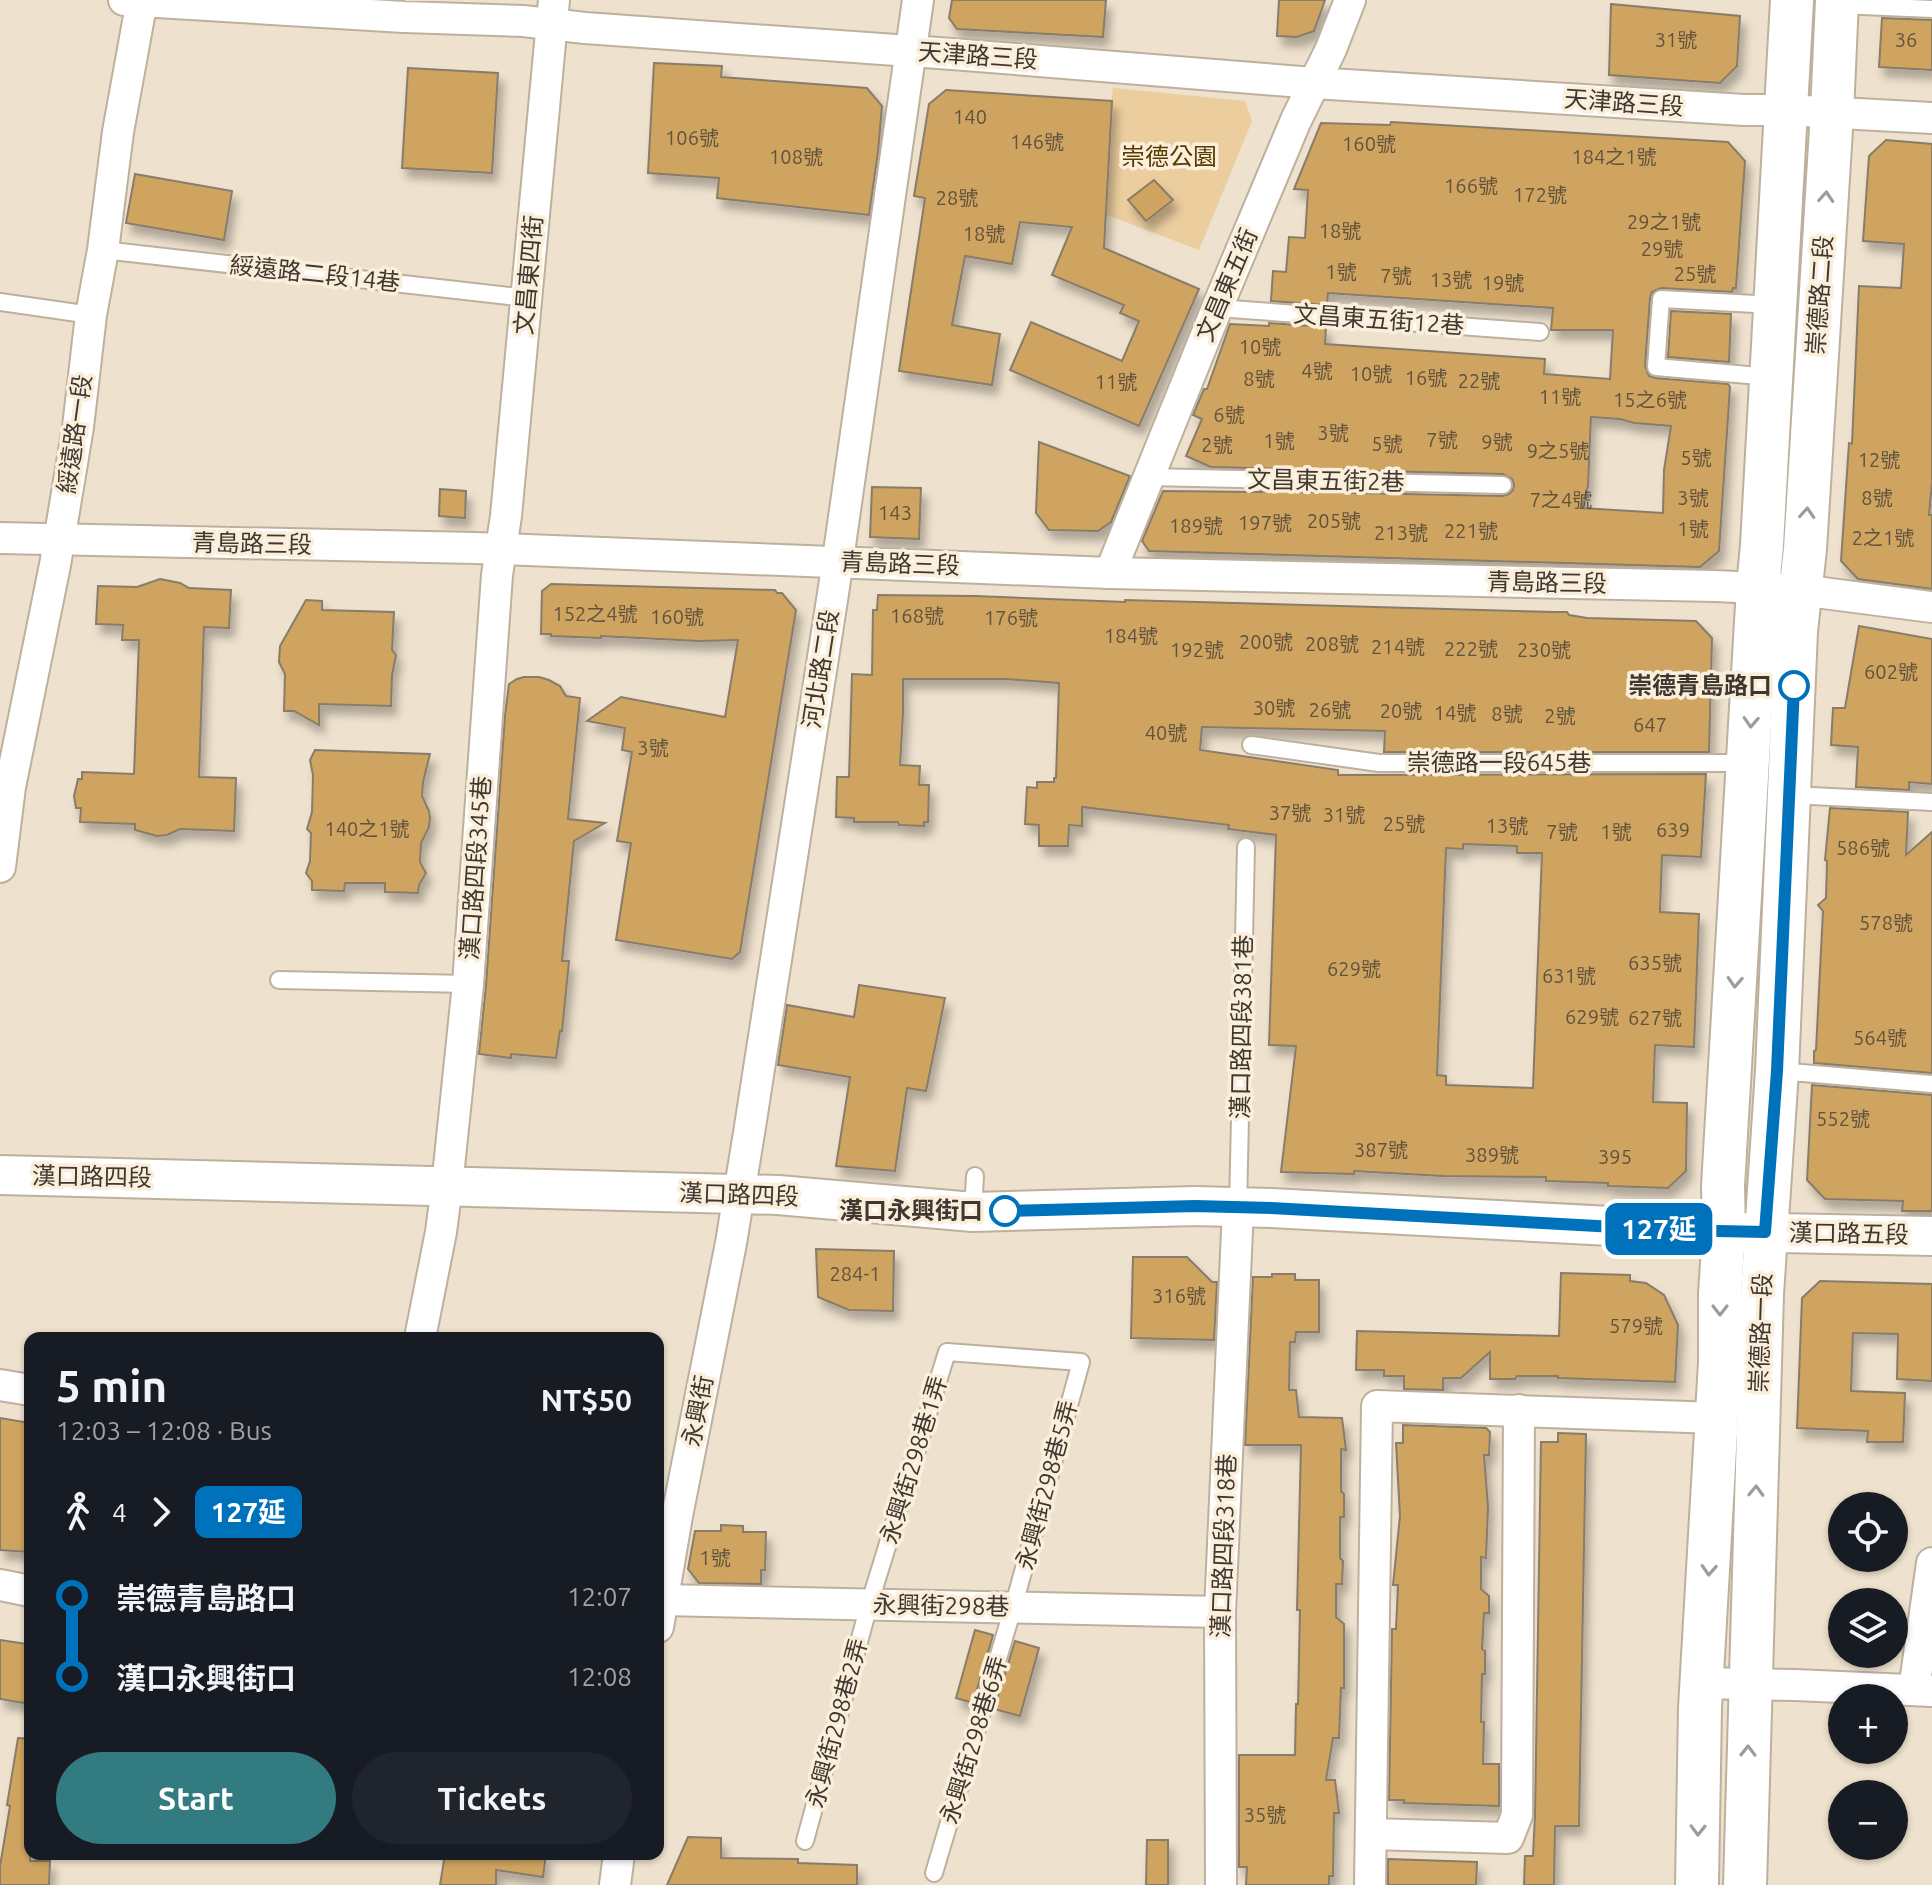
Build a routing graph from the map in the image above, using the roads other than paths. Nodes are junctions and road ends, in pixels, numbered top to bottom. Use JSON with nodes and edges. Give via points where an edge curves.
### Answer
{"nodes":[{"id":1,"x":124,"y":0,"type":"edge"},
{"id":2,"x":142,"y":0,"type":"edge"},
{"id":3,"x":918,"y":0,"type":"edge"},
{"id":4,"x":1350,"y":0,"type":"edge"},
{"id":5,"x":1792,"y":0,"type":"edge"},
{"id":6,"x":1837,"y":2,"type":"edge"},
{"id":7,"x":1932,"y":9,"type":"edge"},
{"id":8,"x":554,"y":12,"type":"edge"},
{"id":9,"x":910,"y":51,"type":"junction"},
{"id":10,"x":1314,"y":83,"type":"junction"},
{"id":11,"x":1785,"y":110,"type":"junction"},
{"id":12,"x":1832,"y":113,"type":"junction"},
{"id":13,"x":1932,"y":118,"type":"edge"},
{"id":14,"x":103,"y":250,"type":"junction"},
{"id":15,"x":527,"y":298,"type":"junction"},
{"id":16,"x":0,"y":302,"type":"edge"},
{"id":17,"x":1776,"y":305,"type":"junction"},
{"id":18,"x":1217,"y":308,"type":"junction"},
{"id":19,"x":91,"y":315,"type":"junction"},
{"id":20,"x":1540,"y":332,"type":"dead end"},
{"id":21,"x":1771,"y":377,"type":"junction"},
{"id":22,"x":1149,"y":477,"type":"junction"},
{"id":23,"x":1503,"y":485,"type":"dead end"},
{"id":24,"x":0,"y":538,"type":"edge"},
{"id":25,"x":59,"y":540,"type":"junction"},
{"id":26,"x":501,"y":549,"type":"junction"},
{"id":27,"x":837,"y":561,"type":"junction"},
{"id":28,"x":1110,"y":573,"type":"junction"},
{"id":29,"x":1758,"y":588,"type":"junction"},
{"id":30,"x":1800,"y":590,"type":"junction"},
{"id":31,"x":1932,"y":607,"type":"edge"},
{"id":32,"x":1251,"y":745,"type":"dead end"},
{"id":33,"x":1748,"y":763,"type":"junction"},
{"id":34,"x":5,"y":786,"type":"edge"},
{"id":35,"x":1790,"y":795,"type":"junction"},
{"id":36,"x":1932,"y":802,"type":"edge"},
{"id":37,"x":1246,"y":847,"type":"dead end"},
{"id":38,"x":0,"y":867,"type":"edge"},
{"id":39,"x":279,"y":980,"type":"dead end"},
{"id":40,"x":468,"y":984,"type":"junction"},
{"id":41,"x":1777,"y":1071,"type":"junction"},
{"id":42,"x":1932,"y":1084,"type":"edge"},
{"id":43,"x":0,"y":1175,"type":"edge"},
{"id":44,"x":447,"y":1186,"type":"junction"},
{"id":45,"x":738,"y":1194,"type":"junction"},
{"id":46,"x":1238,"y":1208,"type":"junction"},
{"id":47,"x":1724,"y":1232,"type":"junction"},
{"id":48,"x":1765,"y":1232,"type":"junction"},
{"id":49,"x":1932,"y":1236,"type":"edge"},
{"id":50,"x":421,"y":1332,"type":"edge"},
{"id":51,"x":1081,"y":1362,"type":"joint"},
{"id":52,"x":0,"y":1385,"type":"edge"},
{"id":53,"x":24,"y":1389,"type":"edge"},
{"id":54,"x":1519,"y":1410,"type":"junction"},
{"id":55,"x":1717,"y":1418,"type":"junction"},
{"id":56,"x":668,"y":1514,"type":"edge"},
{"id":57,"x":1932,"y":1563,"type":"edge"},
{"id":58,"x":664,"y":1564,"type":"edge"},
{"id":59,"x":0,"y":1585,"type":"edge"},
{"id":60,"x":24,"y":1590,"type":"edge"},
{"id":61,"x":869,"y":1605,"type":"junction"},
{"id":62,"x":1013,"y":1608,"type":"junction"},
{"id":63,"x":1220,"y":1612,"type":"junction"},
{"id":64,"x":664,"y":1614,"type":"edge"},
{"id":65,"x":1702,"y":1683,"type":"junction"},
{"id":66,"x":1750,"y":1684,"type":"junction"},
{"id":67,"x":1923,"y":1690,"type":"edge"},
{"id":68,"x":1371,"y":1834,"type":"junction"},
{"id":69,"x":805,"y":1841,"type":"dead end"},
{"id":70,"x":618,"y":1860,"type":"edge"},
{"id":71,"x":934,"y":1873,"type":"dead end"},
{"id":72,"x":615,"y":1885,"type":"edge"},
{"id":73,"x":1221,"y":1885,"type":"edge"},
{"id":74,"x":1370,"y":1885,"type":"edge"},
{"id":75,"x":1697,"y":1885,"type":"edge"},
{"id":76,"x":1745,"y":1885,"type":"edge"}],
"edges":[{"from":1,"to":2,"type":"street","name":"天津路三段"},
{"from":2,"to":8,"type":"street","name":"天津路三段","via":[[523,21]]},
{"from":2,"to":14,"type":"street","name":"綏遠路一段"},
{"from":3,"to":9,"type":"street","name":"河北路二段"},
{"from":4,"to":10,"type":"street","name":"文昌東五街"},
{"from":5,"to":11,"type":"main road","name":"崇德路二段"},
{"from":6,"to":7,"type":"lane"},
{"from":6,"to":12,"type":"main road","name":"崇德路二段"},
{"from":8,"to":9,"type":"street","name":"天津路三段"},
{"from":8,"to":15,"type":"street","name":"文昌東四街"},
{"from":9,"to":10,"type":"street","name":"天津路三段"},
{"from":9,"to":27,"type":"street","name":"河北路二段"},
{"from":10,"to":11,"type":"street","name":"天津路三段"},
{"from":10,"to":18,"type":"street","name":"文昌東五街"},
{"from":11,"to":12,"type":"street","name":"天津路三段"},
{"from":11,"to":17,"type":"main road","name":"崇德路二段"},
{"from":12,"to":13,"type":"street","name":"天津路三段"},
{"from":30,"to":12,"type":"main road","name":"崇德路二段","one_way":true},
{"from":14,"to":15,"type":"lane","name":"綏遠路二段14巷"},
{"from":14,"to":19,"type":"street","name":"綏遠路一段"},
{"from":15,"to":26,"type":"street","name":"文昌東四街"},
{"from":16,"to":19,"type":"lane"},
{"from":17,"to":21,"type":"main road","name":"崇德路二段"},
{"from":17,"to":21,"type":"lane","via":[[1661,299],[1656,367]]},
{"from":18,"to":20,"type":"lane","name":"文昌東五街12巷"},
{"from":18,"to":22,"type":"street","name":"文昌東五街"},
{"from":19,"to":25,"type":"street","name":"綏遠路一段"},
{"from":21,"to":29,"type":"main road","name":"崇德路二段"},
{"from":22,"to":23,"type":"lane","name":"文昌東五街2巷"},
{"from":22,"to":28,"type":"street","name":"文昌東五街"},
{"from":24,"to":25,"type":"street","name":"青島路三段"},
{"from":25,"to":26,"type":"street","name":"青島路三段"},
{"from":25,"to":34,"type":"street","name":"綏遠路一段"},
{"from":26,"to":27,"type":"street","name":"青島路三段"},
{"from":26,"to":40,"type":"street","name":"漢口路四段345巷"},
{"from":27,"to":28,"type":"street","name":"青島路三段"},
{"from":27,"to":45,"type":"street","name":"河北路二段"},
{"from":28,"to":29,"type":"street","name":"青島路三段"},
{"from":29,"to":30,"type":"street","name":"青島路三段"},
{"from":29,"to":33,"type":"main road","name":"崇德路一段","one_way":true},
{"from":30,"to":31,"type":"street","name":"青島路三段"},
{"from":30,"to":35,"type":"main road","name":"崇德路一段"},
{"from":32,"to":33,"type":"lane","name":"崇德路一段645巷","via":[[1379,763]]},
{"from":33,"to":47,"type":"main road","name":"崇德路一段","one_way":true},
{"from":34,"to":38,"type":"street","name":"綏遠路一段"},
{"from":35,"to":36,"type":"lane"},
{"from":35,"to":41,"type":"main road","name":"崇德路一段"},
{"from":37,"to":46,"type":"lane","name":"漢口路四段381巷"},
{"from":39,"to":40,"type":"lane"},
{"from":40,"to":44,"type":"street","name":"漢口路四段345巷"},
{"from":41,"to":42,"type":"lane"},
{"from":41,"to":48,"type":"main road","name":"崇德路一段"},
{"from":43,"to":44,"type":"street","name":"漢口路四段"},
{"from":44,"to":45,"type":"street","name":"漢口路四段"},
{"from":44,"to":50,"type":"street","name":"漢口路四段345巷"},
{"from":45,"to":46,"type":"street","name":"漢口路四段","via":[[974,1194]]},
{"from":45,"to":56,"type":"street","name":"永興街"},
{"from":46,"to":47,"type":"street","name":"漢口路四段"},
{"from":46,"to":63,"type":"street","name":"漢口路四段318巷"},
{"from":47,"to":48,"type":"street","name":"漢口路四段"},
{"from":47,"to":55,"type":"main road","name":"崇德路一段","one_way":true},
{"from":48,"to":49,"type":"street","name":"漢口路五段"},
{"from":66,"to":48,"type":"main road","name":"崇德路一段","one_way":true},
{"from":51,"to":61,"type":"lane","name":"永興街298巷1弄","via":[[947,1352]]},
{"from":51,"to":62,"type":"lane","name":"永興街298巷5弄"},
{"from":52,"to":53,"type":"street"},
{"from":54,"to":55,"type":"street"},
{"from":54,"to":68,"type":"street","via":[[1517,1815],[1508,1838]]},
{"from":54,"to":68,"type":"street","via":[[1377,1406]]},
{"from":55,"to":65,"type":"main road","name":"崇德路一段","one_way":true},
{"from":56,"to":58,"type":"street","name":"永興街"},
{"from":57,"to":67,"type":"street"},
{"from":59,"to":60,"type":"street"},
{"from":61,"to":62,"type":"street","name":"永興街298巷"},
{"from":61,"to":64,"type":"street","name":"永興街298巷"},
{"from":61,"to":69,"type":"lane","name":"永興街298巷2弄"},
{"from":62,"to":63,"type":"street","name":"永興街298巷"},
{"from":62,"to":71,"type":"lane","name":"永興街298巷6弄"},
{"from":63,"to":73,"type":"street","name":"漢口路四段318巷"},
{"from":65,"to":66,"type":"street"},
{"from":65,"to":75,"type":"main road","name":"崇德路一段","one_way":true},
{"from":66,"to":67,"type":"street"},
{"from":76,"to":66,"type":"main road","name":"崇德路一段","one_way":true},
{"from":68,"to":74,"type":"street"},
{"from":70,"to":72,"type":"street"}]}
